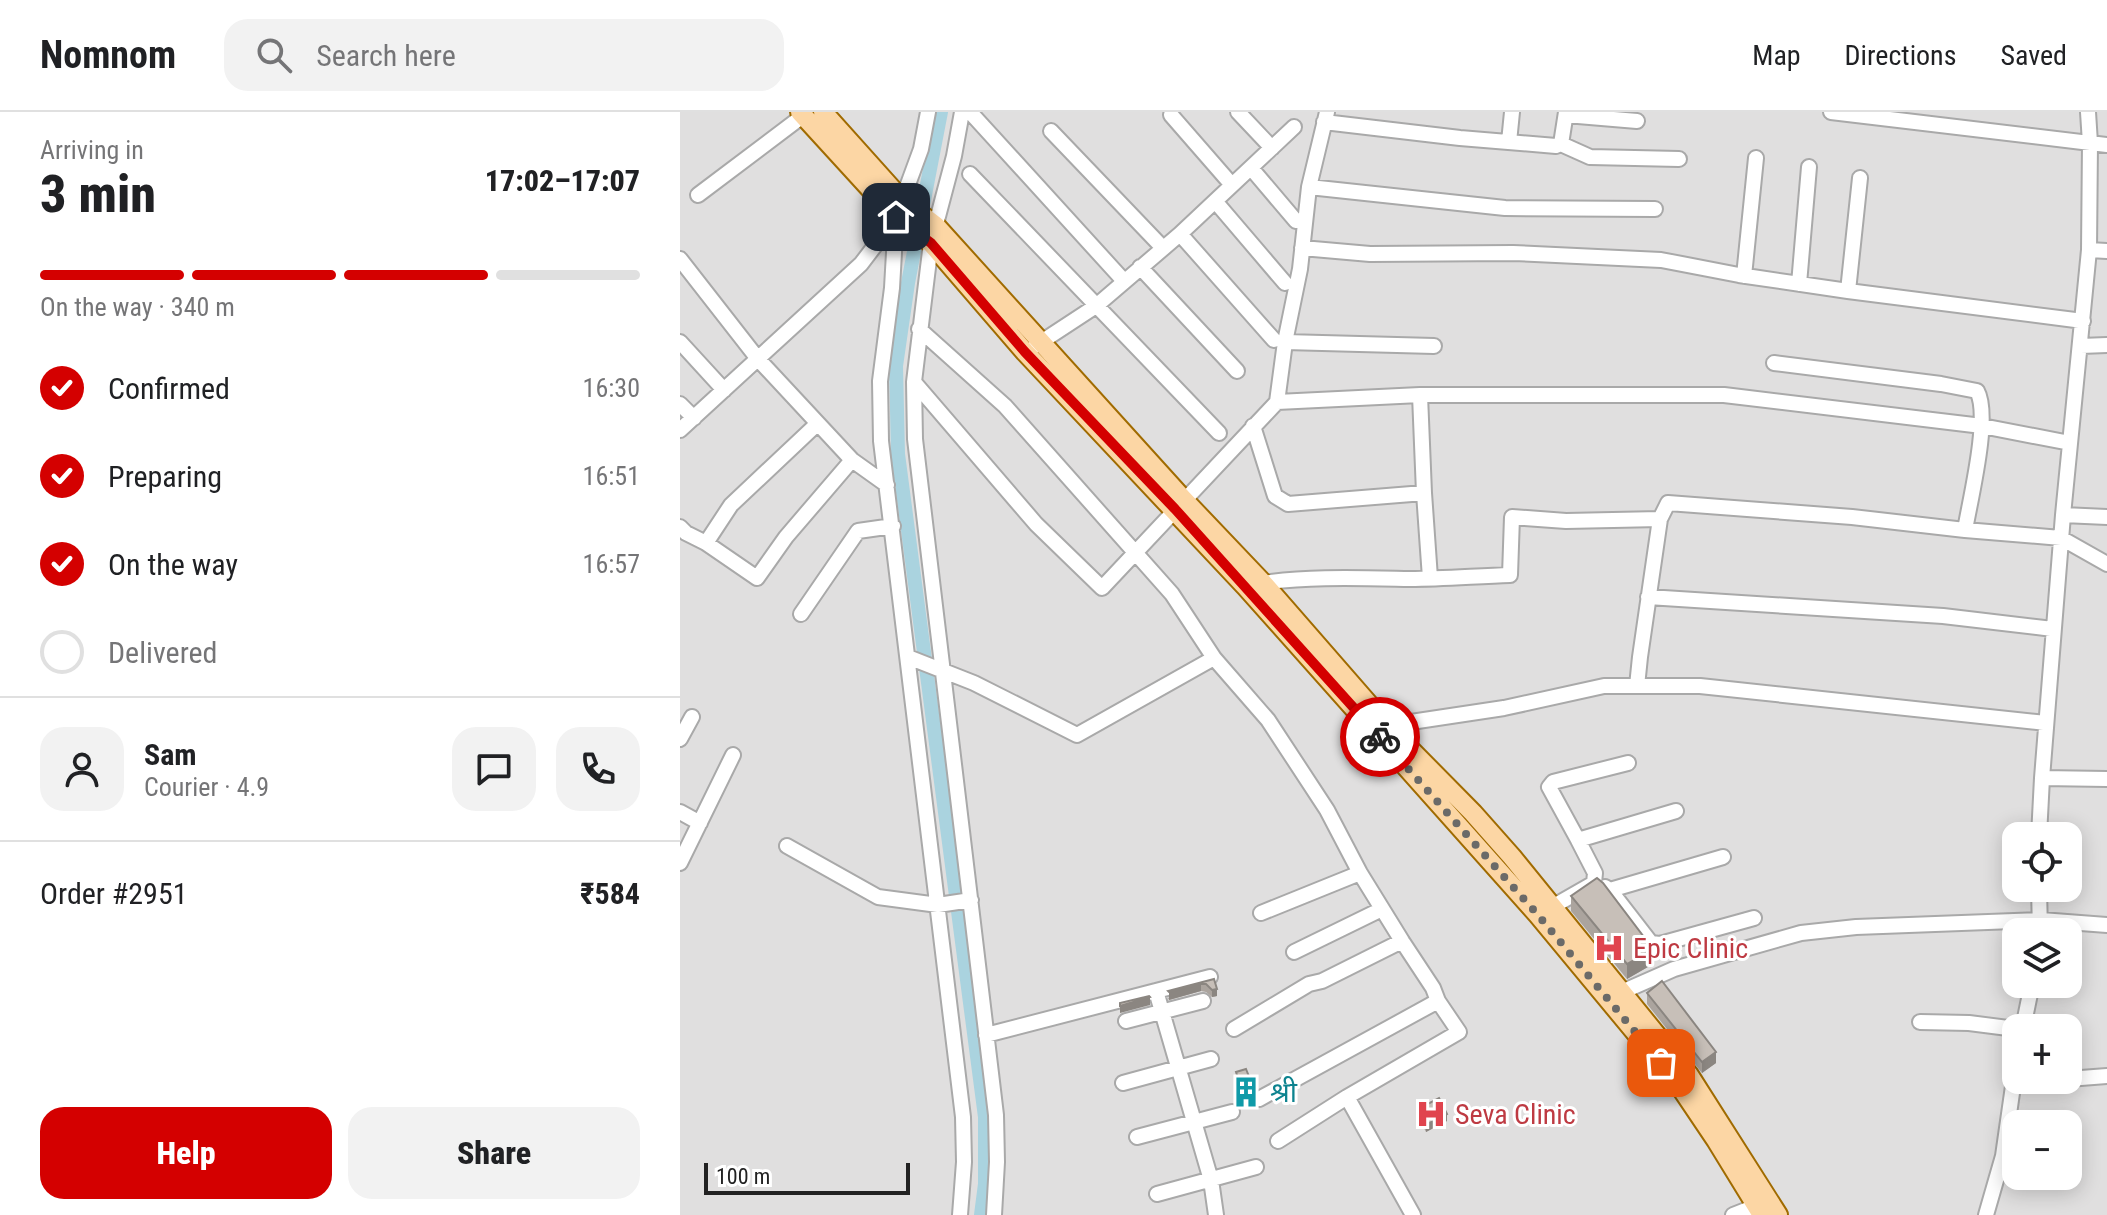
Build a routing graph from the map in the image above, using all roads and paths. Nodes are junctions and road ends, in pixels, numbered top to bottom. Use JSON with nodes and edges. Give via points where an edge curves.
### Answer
{"nodes":[{"id":1,"x":823,"y":112,"type":"edge"},
{"id":2,"x":928,"y":112,"type":"edge"},
{"id":3,"x":962,"y":112,"type":"edge"},
{"id":4,"x":970,"y":112,"type":"edge"},
{"id":5,"x":1238,"y":112,"type":"edge"},
{"id":6,"x":1512,"y":112,"type":"edge"},
{"id":7,"x":1831,"y":112,"type":"edge"},
{"id":8,"x":2088,"y":112,"type":"edge"},
{"id":9,"x":1566,"y":113,"type":"edge"},
{"id":10,"x":802,"y":114,"type":"edge"},
{"id":11,"x":1171,"y":115,"type":"dead end"},
{"id":12,"x":1326,"y":117,"type":"edge"},
{"id":13,"x":1637,"y":121,"type":"dead end"},
{"id":14,"x":1294,"y":127,"type":"dead end"},
{"id":15,"x":1051,"y":131,"type":"dead end"},
{"id":16,"x":1509,"y":142,"type":"junction"},
{"id":17,"x":2090,"y":143,"type":"junction"},
{"id":18,"x":1561,"y":144,"type":"junction"},
{"id":19,"x":2107,"y":145,"type":"edge"},
{"id":20,"x":1272,"y":148,"type":"junction"},
{"id":21,"x":1756,"y":158,"type":"dead end"},
{"id":22,"x":1679,"y":159,"type":"dead end"},
{"id":23,"x":1809,"y":167,"type":"dead end"},
{"id":24,"x":1251,"y":168,"type":"junction"},
{"id":25,"x":970,"y":174,"type":"dead end"},
{"id":26,"x":1860,"y":178,"type":"dead end"},
{"id":27,"x":1232,"y":185,"type":"junction"},
{"id":28,"x":1309,"y":187,"type":"junction"},
{"id":29,"x":698,"y":195,"type":"dead end"},
{"id":30,"x":1215,"y":201,"type":"junction"},
{"id":31,"x":1655,"y":209,"type":"dead end"},
{"id":32,"x":905,"y":213,"type":"junction"},
{"id":33,"x":1296,"y":221,"type":"dead end"},
{"id":34,"x":1180,"y":234,"type":"junction"},
{"id":35,"x":934,"y":235,"type":"junction"},
{"id":36,"x":1163,"y":248,"type":"junction"},
{"id":37,"x":1302,"y":248,"type":"junction"},
{"id":38,"x":2089,"y":250,"type":"junction"},
{"id":39,"x":2107,"y":251,"type":"edge"},
{"id":40,"x":680,"y":259,"type":"edge"},
{"id":41,"x":1140,"y":267,"type":"junction"},
{"id":42,"x":1744,"y":276,"type":"junction"},
{"id":43,"x":1124,"y":281,"type":"junction"},
{"id":44,"x":1285,"y":283,"type":"dead end"},
{"id":45,"x":1799,"y":284,"type":"junction"},
{"id":46,"x":1848,"y":291,"type":"junction"},
{"id":47,"x":1096,"y":306,"type":"junction"},
{"id":48,"x":2083,"y":321,"type":"junction"},
{"id":49,"x":919,"y":329,"type":"junction"},
{"id":50,"x":1042,"y":341,"type":"junction"},
{"id":51,"x":1279,"y":341,"type":"junction"},
{"id":52,"x":680,"y":342,"type":"edge"},
{"id":53,"x":2107,"y":345,"type":"edge"},
{"id":54,"x":1434,"y":346,"type":"dead end"},
{"id":55,"x":2081,"y":346,"type":"junction"},
{"id":56,"x":1025,"y":352,"type":"junction"},
{"id":57,"x":758,"y":359,"type":"junction"},
{"id":58,"x":1774,"y":363,"type":"dead end"},
{"id":59,"x":1237,"y":371,"type":"dead end"},
{"id":60,"x":914,"y":382,"type":"junction"},
{"id":61,"x":724,"y":390,"type":"junction"},
{"id":62,"x":1420,"y":395,"type":"junction"},
{"id":63,"x":1277,"y":402,"type":"junction"},
{"id":64,"x":680,"y":404,"type":"edge"},
{"id":65,"x":694,"y":418,"type":"junction"},
{"id":66,"x":817,"y":424,"type":"junction"},
{"id":67,"x":1253,"y":426,"type":"junction"},
{"id":68,"x":1982,"y":426,"type":"junction"},
{"id":69,"x":680,"y":430,"type":"edge"},
{"id":70,"x":1219,"y":433,"type":"dead end"},
{"id":71,"x":2070,"y":443,"type":"junction"},
{"id":72,"x":852,"y":460,"type":"junction"},
{"id":73,"x":887,"y":485,"type":"junction"},
{"id":74,"x":1424,"y":493,"type":"junction"},
{"id":75,"x":1180,"y":504,"type":"junction"},
{"id":76,"x":2063,"y":515,"type":"junction"},
{"id":77,"x":2107,"y":517,"type":"edge"},
{"id":78,"x":1660,"y":519,"type":"junction"},
{"id":79,"x":893,"y":526,"type":"junction"},
{"id":80,"x":680,"y":527,"type":"edge"},
{"id":81,"x":1965,"y":530,"type":"junction"},
{"id":82,"x":2061,"y":538,"type":"junction"},
{"id":83,"x":706,"y":543,"type":"junction"},
{"id":84,"x":1135,"y":552,"type":"junction"},
{"id":85,"x":2107,"y":564,"type":"edge"},
{"id":86,"x":1430,"y":578,"type":"junction"},
{"id":87,"x":1254,"y":584,"type":"junction"},
{"id":88,"x":1648,"y":597,"type":"junction"},
{"id":89,"x":801,"y":614,"type":"dead end"},
{"id":90,"x":2053,"y":629,"type":"junction"},
{"id":91,"x":908,"y":657,"type":"junction"},
{"id":92,"x":1214,"y":658,"type":"junction"},
{"id":93,"x":944,"y":672,"type":"junction"},
{"id":94,"x":1637,"y":686,"type":"junction"},
{"id":95,"x":692,"y":717,"type":"dead end"},
{"id":96,"x":2046,"y":723,"type":"junction"},
{"id":97,"x":1386,"y":734,"type":"junction"},
{"id":98,"x":680,"y":739,"type":"edge"},
{"id":99,"x":733,"y":755,"type":"dead end"},
{"id":100,"x":1628,"y":763,"type":"dead end"},
{"id":101,"x":2042,"y":778,"type":"junction"},
{"id":102,"x":2107,"y":779,"type":"edge"},
{"id":103,"x":1676,"y":811,"type":"dead end"},
{"id":104,"x":680,"y":812,"type":"edge"},
{"id":105,"x":2040,"y":822,"type":"edge"},
{"id":106,"x":700,"y":823,"type":"junction"},
{"id":107,"x":1578,"y":840,"type":"junction"},
{"id":108,"x":787,"y":846,"type":"dead end"},
{"id":109,"x":1723,"y":857,"type":"dead end"},
{"id":110,"x":680,"y":863,"type":"edge"},
{"id":111,"x":1360,"y":873,"type":"junction"},
{"id":112,"x":1594,"y":883,"type":"junction"},
{"id":113,"x":1610,"y":890,"type":"junction"},
{"id":114,"x":970,"y":901,"type":"junction"},
{"id":115,"x":939,"y":904,"type":"junction"},
{"id":116,"x":1382,"y":909,"type":"junction"},
{"id":117,"x":1545,"y":910,"type":"junction"},
{"id":118,"x":1261,"y":913,"type":"dead end"},
{"id":119,"x":1754,"y":918,"type":"dead end"},
{"id":120,"x":2082,"y":925,"type":"edge"},
{"id":121,"x":2107,"y":925,"type":"edge"},
{"id":122,"x":2002,"y":926,"type":"edge"},
{"id":123,"x":1402,"y":941,"type":"junction"},
{"id":124,"x":1294,"y":952,"type":"dead end"},
{"id":125,"x":1210,"y":977,"type":"edge"},
{"id":126,"x":1156,"y":991,"type":"junction"},
{"id":127,"x":1615,"y":995,"type":"junction"},
{"id":128,"x":1203,"y":1001,"type":"dead end"},
{"id":129,"x":1438,"y":1001,"type":"junction"},
{"id":130,"x":1162,"y":1011,"type":"junction"},
{"id":131,"x":1126,"y":1021,"type":"dead end"},
{"id":132,"x":1920,"y":1022,"type":"dead end"},
{"id":133,"x":2002,"y":1027,"type":"edge"},
{"id":134,"x":1234,"y":1029,"type":"dead end"},
{"id":135,"x":986,"y":1035,"type":"junction"},
{"id":136,"x":1211,"y":1059,"type":"dead end"},
{"id":137,"x":1178,"y":1069,"type":"junction"},
{"id":138,"x":2107,"y":1076,"type":"edge"},
{"id":139,"x":2082,"y":1078,"type":"edge"},
{"id":140,"x":1123,"y":1083,"type":"dead end"},
{"id":141,"x":2011,"y":1094,"type":"edge"},
{"id":142,"x":1347,"y":1097,"type":"junction"},
{"id":143,"x":1259,"y":1099,"type":"dead end"},
{"id":144,"x":1232,"y":1112,"type":"dead end"},
{"id":145,"x":1194,"y":1122,"type":"junction"},
{"id":146,"x":1137,"y":1137,"type":"dead end"},
{"id":147,"x":1278,"y":1141,"type":"dead end"},
{"id":148,"x":1256,"y":1167,"type":"dead end"},
{"id":149,"x":1211,"y":1180,"type":"junction"},
{"id":150,"x":1157,"y":1194,"type":"dead end"},
{"id":151,"x":1767,"y":1209,"type":"edge"},
{"id":152,"x":960,"y":1215,"type":"edge"},
{"id":153,"x":994,"y":1215,"type":"edge"},
{"id":154,"x":1216,"y":1215,"type":"edge"},
{"id":155,"x":1413,"y":1215,"type":"edge"},
{"id":156,"x":1733,"y":1215,"type":"edge"},
{"id":157,"x":1986,"y":1215,"type":"edge"}],
"edges":[{"from":1,"to":32,"type":"main road"},
{"from":2,"to":32,"type":"street"},
{"from":3,"to":35,"type":"street"},
{"from":4,"to":43,"type":"street"},
{"from":5,"to":20,"type":"street"},
{"from":6,"to":16,"type":"street"},
{"from":7,"to":17,"type":"street"},
{"from":8,"to":17,"type":"street"},
{"from":9,"to":13,"type":"street"},
{"from":9,"to":18,"type":"street"},
{"from":10,"to":29,"type":"street"},
{"from":10,"to":32,"type":"main road"},
{"from":11,"to":27,"type":"street"},
{"from":12,"to":16,"type":"street"},
{"from":12,"to":28,"type":"street"},
{"from":14,"to":20,"type":"street"},
{"from":15,"to":36,"type":"street"},
{"from":16,"to":18,"type":"street"},
{"from":17,"to":19,"type":"street"},
{"from":17,"to":38,"type":"street"},
{"from":18,"to":22,"type":"street","via":[[1590,157]]},
{"from":20,"to":24,"type":"street"},
{"from":21,"to":42,"type":"street"},
{"from":23,"to":45,"type":"street"},
{"from":24,"to":27,"type":"street"},
{"from":24,"to":33,"type":"street"},
{"from":25,"to":47,"type":"street"},
{"from":26,"to":46,"type":"street"},
{"from":27,"to":30,"type":"street"},
{"from":28,"to":31,"type":"street","via":[[1505,208]]},
{"from":28,"to":37,"type":"street"},
{"from":30,"to":34,"type":"street"},
{"from":30,"to":44,"type":"street"},
{"from":32,"to":35,"type":"main road"},
{"from":32,"to":57,"type":"street","via":[[861,264]]},
{"from":32,"to":73,"type":"street","via":[[880,381]]},
{"from":34,"to":36,"type":"street"},
{"from":34,"to":51,"type":"street"},
{"from":35,"to":49,"type":"street"},
{"from":35,"to":50,"type":"main road"},
{"from":35,"to":56,"type":"main road"},
{"from":36,"to":41,"type":"street"},
{"from":37,"to":42,"type":"street","via":[[1661,260]]},
{"from":37,"to":51,"type":"street"},
{"from":38,"to":39,"type":"street"},
{"from":38,"to":48,"type":"street"},
{"from":40,"to":57,"type":"street"},
{"from":41,"to":43,"type":"street"},
{"from":41,"to":59,"type":"street"},
{"from":42,"to":45,"type":"street"},
{"from":43,"to":47,"type":"street"},
{"from":45,"to":46,"type":"street"},
{"from":46,"to":48,"type":"street"},
{"from":47,"to":50,"type":"street"},
{"from":47,"to":70,"type":"street"},
{"from":48,"to":55,"type":"street"},
{"from":49,"to":60,"type":"street"},
{"from":49,"to":84,"type":"street","via":[[1005,406]]},
{"from":50,"to":56,"type":"street"},
{"from":50,"to":75,"type":"main road"},
{"from":51,"to":54,"type":"street"},
{"from":51,"to":63,"type":"street"},
{"from":52,"to":61,"type":"street"},
{"from":53,"to":55,"type":"street"},
{"from":55,"to":71,"type":"street"},
{"from":56,"to":75,"type":"main road"},
{"from":57,"to":61,"type":"street"},
{"from":57,"to":66,"type":"street"},
{"from":58,"to":68,"type":"street","via":[[1973,389],[1981,399]]},
{"from":60,"to":84,"type":"street","via":[[1036,524],[1102,588]]},
{"from":60,"to":93,"type":"street","via":[[915,439]]},
{"from":61,"to":65,"type":"street"},
{"from":62,"to":63,"type":"street"},
{"from":62,"to":68,"type":"street","via":[[1724,395]]},
{"from":62,"to":74,"type":"street"},
{"from":63,"to":67,"type":"street"},
{"from":64,"to":65,"type":"street"},
{"from":65,"to":69,"type":"street"},
{"from":66,"to":72,"type":"street"},
{"from":66,"to":83,"type":"street","via":[[731,505]]},
{"from":67,"to":74,"type":"street","via":[[1275,496],[1288,504]]},
{"from":67,"to":75,"type":"street"},
{"from":68,"to":71,"type":"street"},
{"from":68,"to":81,"type":"street"},
{"from":71,"to":76,"type":"street"},
{"from":72,"to":73,"type":"street"},
{"from":72,"to":83,"type":"street","via":[[757,578]]},
{"from":73,"to":79,"type":"street"},
{"from":74,"to":86,"type":"street"},
{"from":75,"to":84,"type":"street"},
{"from":75,"to":87,"type":"main road"},
{"from":76,"to":77,"type":"street"},
{"from":76,"to":82,"type":"street"},
{"from":78,"to":81,"type":"street","via":[[1668,503]]},
{"from":78,"to":86,"type":"street","via":[[1512,517],[1510,575]]},
{"from":78,"to":88,"type":"street"},
{"from":79,"to":89,"type":"street","via":[[858,531]]},
{"from":79,"to":91,"type":"street"},
{"from":80,"to":83,"type":"street"},
{"from":81,"to":82,"type":"street"},
{"from":82,"to":85,"type":"street"},
{"from":82,"to":90,"type":"street"},
{"from":84,"to":92,"type":"street","via":[[1172,594]]},
{"from":86,"to":87,"type":"street"},
{"from":87,"to":97,"type":"main road"},
{"from":88,"to":90,"type":"street","via":[[1943,616]]},
{"from":88,"to":94,"type":"street"},
{"from":90,"to":96,"type":"street"},
{"from":91,"to":93,"type":"street"},
{"from":91,"to":115,"type":"street"},
{"from":92,"to":93,"type":"street","via":[[1077,735]]},
{"from":92,"to":111,"type":"street","via":[[1268,720],[1327,810]]},
{"from":93,"to":114,"type":"street"},
{"from":94,"to":96,"type":"street","via":[[1700,686]]},
{"from":94,"to":97,"type":"street","via":[[1604,686],[1436,717]]},
{"from":95,"to":98,"type":"street"},
{"from":96,"to":101,"type":"street"},
{"from":97,"to":117,"type":"main road"},
{"from":99,"to":106,"type":"street"},
{"from":100,"to":107,"type":"street","via":[[1549,787]]},
{"from":101,"to":102,"type":"street"},
{"from":101,"to":105,"type":"street"},
{"from":103,"to":107,"type":"street"},
{"from":104,"to":106,"type":"street"},
{"from":106,"to":110,"type":"street"},
{"from":107,"to":112,"type":"street","via":[[1595,873]]},
{"from":108,"to":115,"type":"street","via":[[878,897]]},
{"from":109,"to":113,"type":"street"},
{"from":111,"to":116,"type":"street"},
{"from":111,"to":118,"type":"street"},
{"from":112,"to":113,"type":"street"},
{"from":112,"to":117,"type":"street"},
{"from":113,"to":119,"type":"street","via":[[1651,943]]},
{"from":114,"to":115,"type":"street"},
{"from":114,"to":135,"type":"street"},
{"from":115,"to":152,"type":"street","via":[[963,1117]]},
{"from":116,"to":123,"type":"street"},
{"from":116,"to":124,"type":"street"},
{"from":117,"to":127,"type":"main road"},
{"from":120,"to":121,"type":"street"},
{"from":122,"to":127,"type":"street","via":[[1856,927],[1801,933],[1674,969]]},
{"from":123,"to":129,"type":"street"},
{"from":123,"to":134,"type":"street","via":[[1309,984]]},
{"from":125,"to":126,"type":"street"},
{"from":126,"to":130,"type":"street"},
{"from":126,"to":135,"type":"street"},
{"from":127,"to":151,"type":"main road"},
{"from":128,"to":130,"type":"street"},
{"from":129,"to":142,"type":"street","via":[[1459,1032]]},
{"from":129,"to":143,"type":"street"},
{"from":130,"to":131,"type":"street"},
{"from":130,"to":137,"type":"street"},
{"from":132,"to":133,"type":"street"},
{"from":135,"to":153,"type":"street","via":[[996,1115]]},
{"from":136,"to":137,"type":"street"},
{"from":137,"to":140,"type":"street"},
{"from":137,"to":145,"type":"street"},
{"from":138,"to":139,"type":"street"},
{"from":141,"to":157,"type":"street","via":[[2003,1156]]},
{"from":142,"to":147,"type":"street"},
{"from":142,"to":155,"type":"street"},
{"from":144,"to":145,"type":"street"},
{"from":145,"to":146,"type":"street"},
{"from":145,"to":149,"type":"street"},
{"from":148,"to":149,"type":"street"},
{"from":149,"to":150,"type":"street"},
{"from":149,"to":154,"type":"street"},
{"from":151,"to":156,"type":"street"}]}
